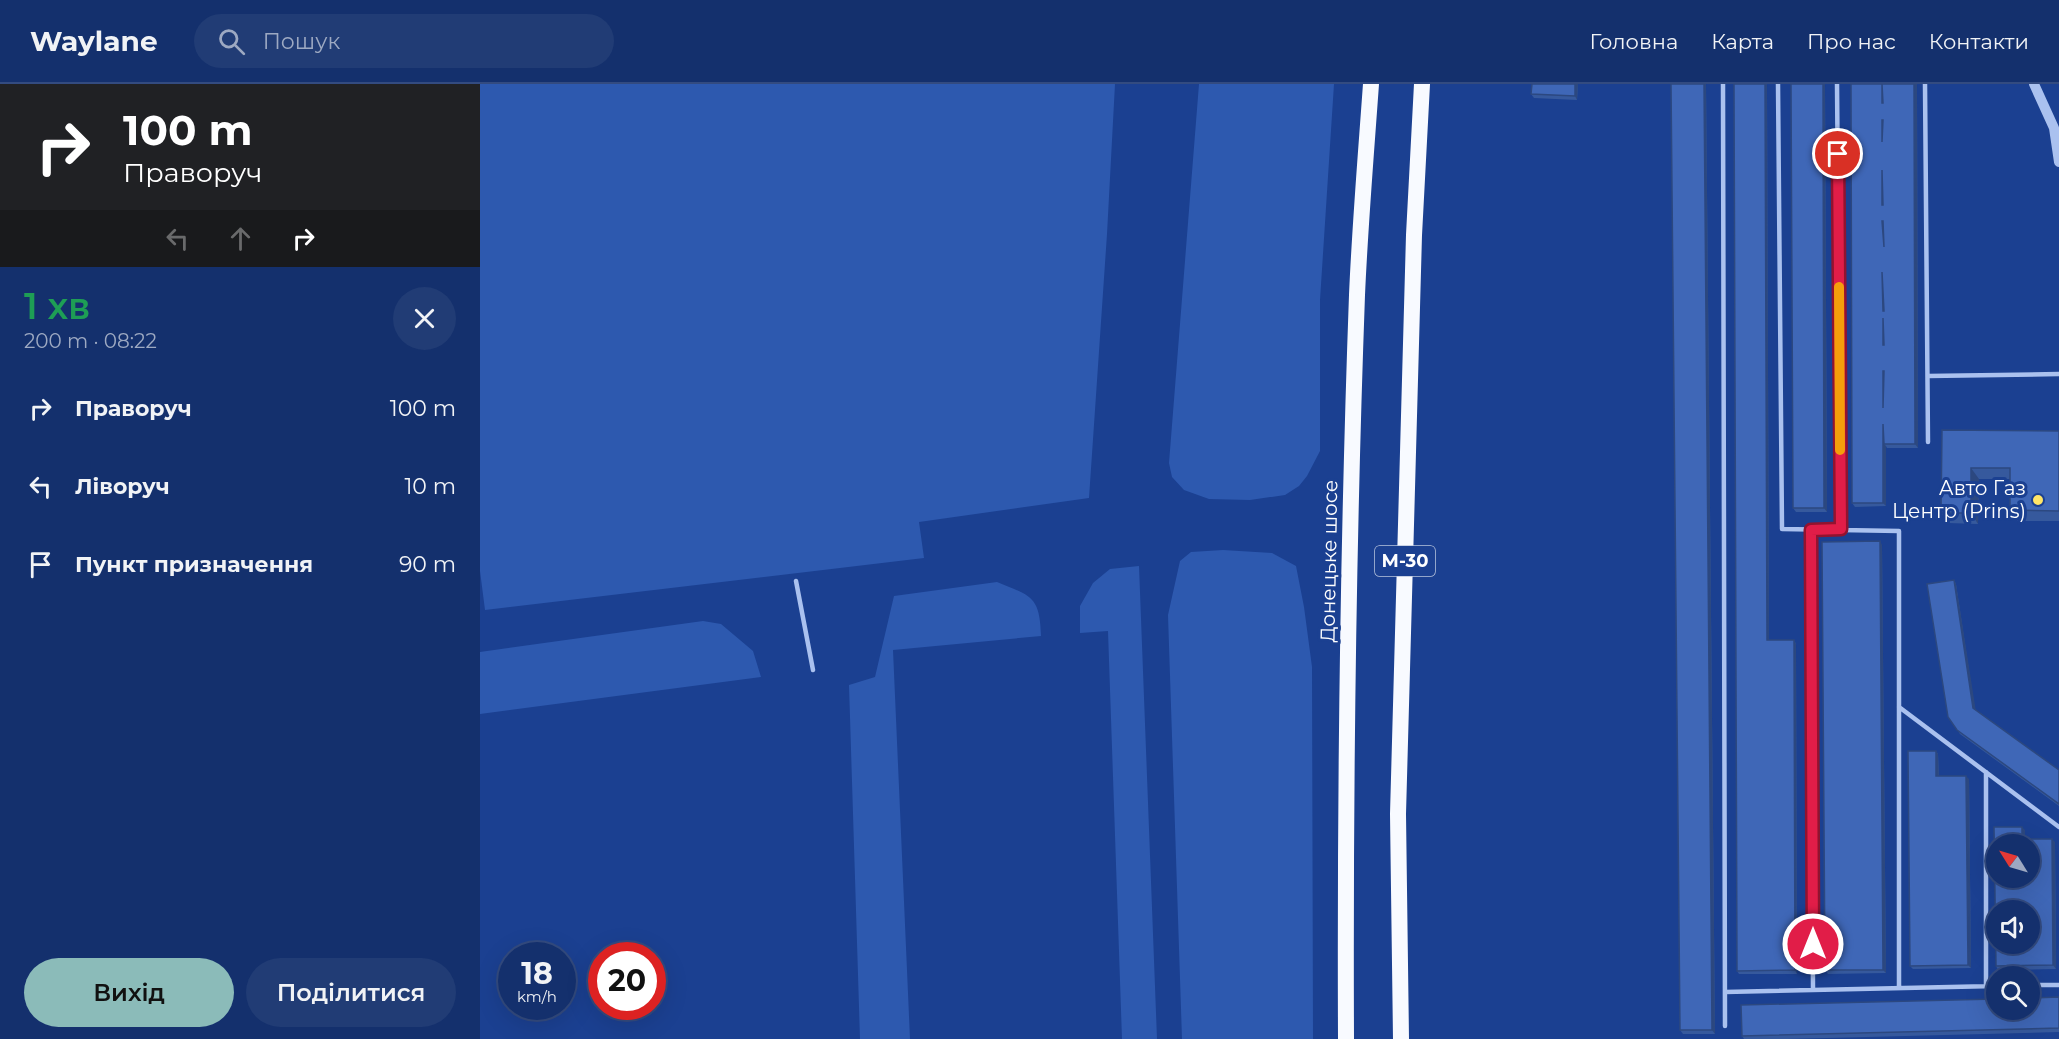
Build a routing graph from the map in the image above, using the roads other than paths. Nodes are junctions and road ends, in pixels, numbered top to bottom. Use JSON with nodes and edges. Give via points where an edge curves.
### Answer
{"nodes":[{"id":1,"x":1371,"y":84,"type":"edge"},
{"id":2,"x":1422,"y":84,"type":"edge"},
{"id":3,"x":1724,"y":84,"type":"edge"},
{"id":4,"x":1778,"y":84,"type":"edge"},
{"id":5,"x":1837,"y":84,"type":"edge"},
{"id":6,"x":1925,"y":84,"type":"edge"},
{"id":7,"x":2034,"y":84,"type":"edge"},
{"id":8,"x":2059,"y":162,"type":"edge"},
{"id":9,"x":2059,"y":374,"type":"edge"},
{"id":10,"x":1928,"y":376,"type":"junction"},
{"id":11,"x":1928,"y":442,"type":"dead end"},
{"id":12,"x":1841,"y":529,"type":"junction"},
{"id":13,"x":1811,"y":530,"type":"junction"},
{"id":14,"x":796,"y":581,"type":"dead end"},
{"id":15,"x":813,"y":670,"type":"dead end"},
{"id":16,"x":1899,"y":707,"type":"junction"},
{"id":17,"x":1986,"y":772,"type":"junction"},
{"id":18,"x":2059,"y":827,"type":"edge"},
{"id":19,"x":1986,"y":966,"type":"edge"},
{"id":20,"x":2040,"y":985,"type":"edge"},
{"id":21,"x":2059,"y":985,"type":"edge"},
{"id":22,"x":1986,"y":986,"type":"edge"},
{"id":23,"x":1899,"y":988,"type":"junction"},
{"id":24,"x":1813,"y":990,"type":"junction"},
{"id":25,"x":1725,"y":992,"type":"junction"},
{"id":26,"x":1725,"y":1026,"type":"dead end"},
{"id":27,"x":1346,"y":1039,"type":"edge"},
{"id":28,"x":1401,"y":1039,"type":"edge"}],
"edges":[{"from":1,"to":27,"type":"highway","name":"Донецьке шосе","number":"М-30","via":[[1358,293],[1351,518]]},
{"from":2,"to":28,"type":"highway","number":"М-30","via":[[1414,235],[1398,814]]},
{"from":3,"to":25,"type":"lane"},
{"from":4,"to":13,"type":"lane","via":[[1782,529]]},
{"from":5,"to":12,"type":"lane"},
{"from":6,"to":10,"type":"lane"},
{"from":7,"to":8,"type":"street","via":[[2054,128]]},
{"from":9,"to":10,"type":"lane"},
{"from":10,"to":11,"type":"lane"},
{"from":12,"to":13,"type":"lane"},
{"from":12,"to":16,"type":"lane","via":[[1899,531]]},
{"from":13,"to":24,"type":"lane"},
{"from":14,"to":15,"type":"lane"},
{"from":16,"to":17,"type":"lane"},
{"from":16,"to":23,"type":"lane"},
{"from":17,"to":18,"type":"lane"},
{"from":17,"to":19,"type":"lane"},
{"from":20,"to":21,"type":"lane"},
{"from":22,"to":23,"type":"lane"},
{"from":23,"to":24,"type":"lane"},
{"from":24,"to":25,"type":"lane"},
{"from":25,"to":26,"type":"lane"}]}
